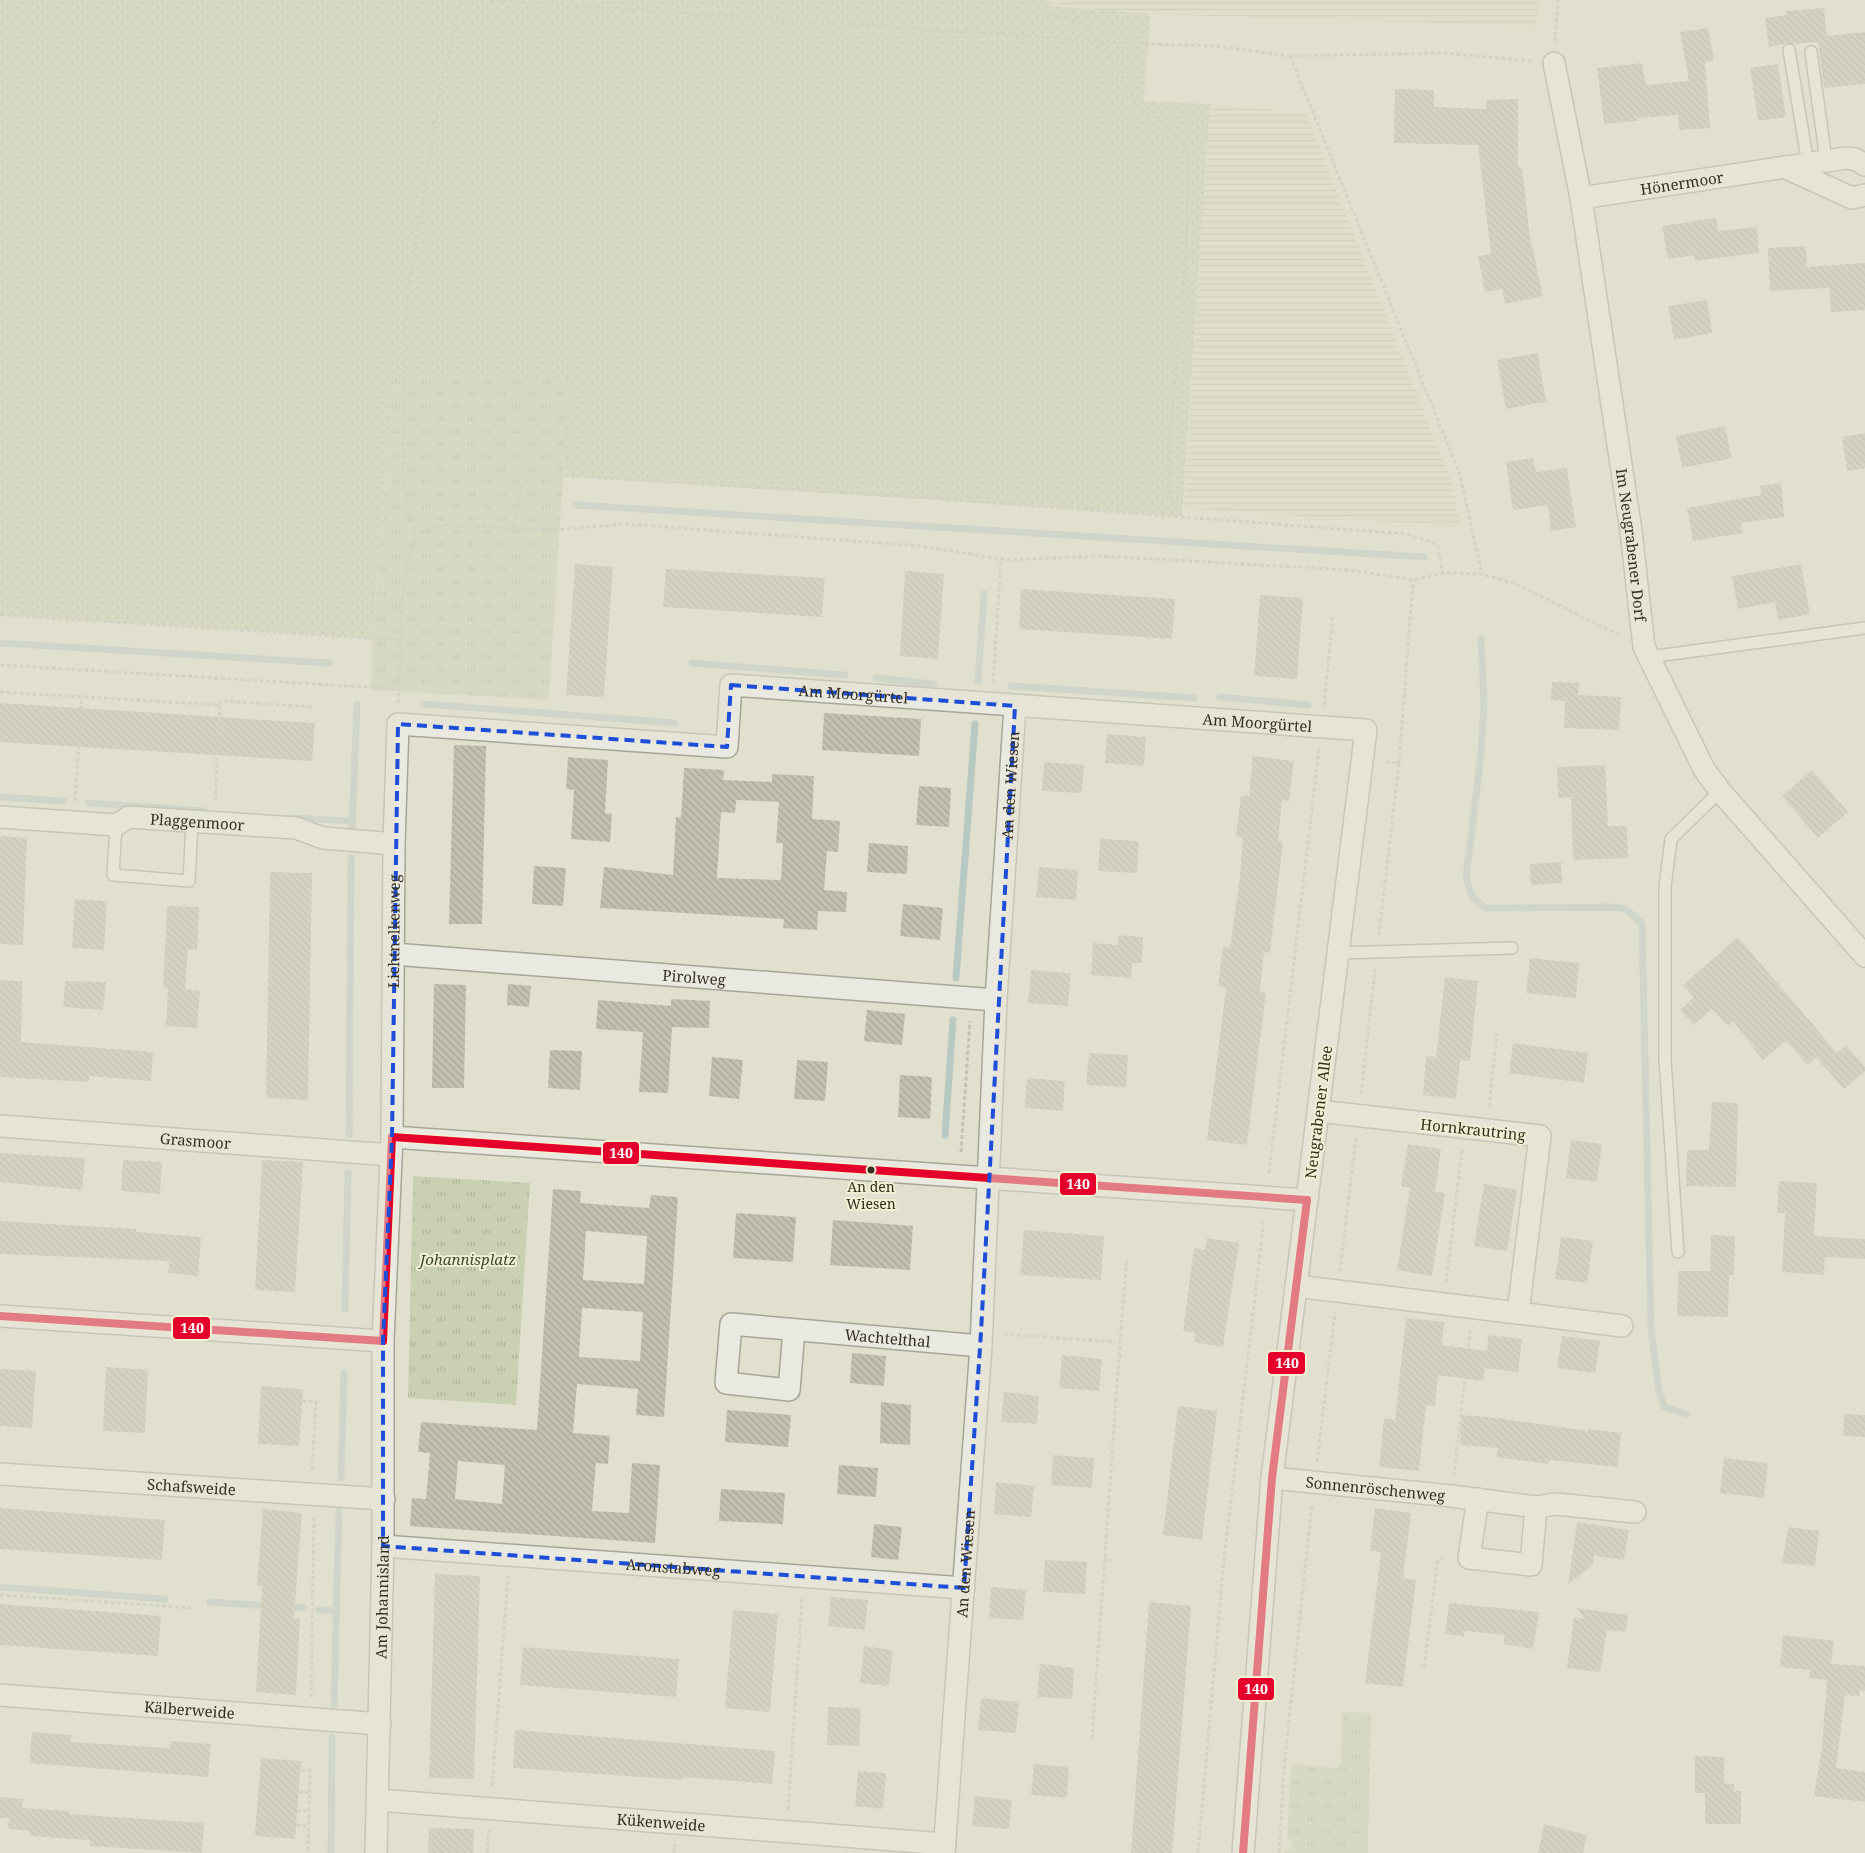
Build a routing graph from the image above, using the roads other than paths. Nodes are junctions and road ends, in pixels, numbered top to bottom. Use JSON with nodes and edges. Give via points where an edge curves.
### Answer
{"nodes":[{"id":1,"x":1789,"y":50,"type":"dead end"},
{"id":2,"x":1811,"y":52,"type":"dead end"},
{"id":3,"x":1554,"y":63,"type":"road end"},
{"id":4,"x":1817,"y":162,"type":"junction"},
{"id":5,"x":1865,"y":166,"type":"edge"},
{"id":6,"x":1784,"y":167,"type":"junction"},
{"id":7,"x":1865,"y":195,"type":"edge"},
{"id":8,"x":1581,"y":198,"type":"junction"},
{"id":9,"x":1865,"y":628,"type":"edge"},
{"id":10,"x":1646,"y":652,"type":"junction"},
{"id":11,"x":1015,"y":706,"type":"junction"},
{"id":12,"x":398,"y":724,"type":"joint"},
{"id":13,"x":1366,"y":730,"type":"joint"},
{"id":14,"x":1720,"y":791,"type":"junction"},
{"id":15,"x":0,"y":817,"type":"edge"},
{"id":16,"x":192,"y":822,"type":"junction"},
{"id":17,"x":116,"y":825,"type":"junction"},
{"id":18,"x":394,"y":844,"type":"junction"},
{"id":19,"x":1512,"y":948,"type":"dead end"},
{"id":20,"x":1338,"y":953,"type":"junction"},
{"id":21,"x":393,"y":954,"type":"junction"},
{"id":22,"x":1865,"y":956,"type":"edge"},
{"id":23,"x":996,"y":1000,"type":"junction"},
{"id":24,"x":1318,"y":1111,"type":"junction"},
{"id":25,"x":0,"y":1126,"type":"edge"},
{"id":26,"x":392,"y":1146,"type":"junction"},
{"id":27,"x":989,"y":1178,"type":"junction"},
{"id":28,"x":1307,"y":1200,"type":"junction"},
{"id":29,"x":1678,"y":1252,"type":"dead end"},
{"id":30,"x":1296,"y":1286,"type":"junction"},
{"id":31,"x":1518,"y":1313,"type":"junction"},
{"id":32,"x":0,"y":1316,"type":"edge"},
{"id":33,"x":1622,"y":1326,"type":"dead end"},
{"id":34,"x":794,"y":1330,"type":"dead end"},
{"id":35,"x":981,"y":1339,"type":"junction"},
{"id":36,"x":384,"y":1341,"type":"junction"},
{"id":37,"x":0,"y":1474,"type":"edge"},
{"id":38,"x":1272,"y":1478,"type":"junction"},
{"id":39,"x":384,"y":1499,"type":"junction"},
{"id":40,"x":1478,"y":1500,"type":"junction"},
{"id":41,"x":1536,"y":1507,"type":"junction"},
{"id":42,"x":1635,"y":1512,"type":"dead end"},
{"id":43,"x":383,"y":1546,"type":"junction"},
{"id":44,"x":964,"y":1588,"type":"junction"},
{"id":45,"x":0,"y":1695,"type":"edge"},
{"id":46,"x":380,"y":1724,"type":"junction"},
{"id":47,"x":378,"y":1800,"type":"junction"},
{"id":48,"x":945,"y":1848,"type":"edge"},
{"id":49,"x":376,"y":1853,"type":"edge"},
{"id":50,"x":1243,"y":1853,"type":"edge"}],
"edges":[{"from":1,"to":4,"type":"lane"},
{"from":2,"to":4,"type":"lane"},
{"from":3,"to":8,"type":"street","name":"Im Neugrabener Dorf"},
{"from":4,"to":5,"type":"street","name":"Hönermoor","via":[[1846,158]]},
{"from":4,"to":6,"type":"street","name":"Hönermoor"},
{"from":6,"to":7,"type":"street","via":[[1852,198]]},
{"from":6,"to":8,"type":"street","name":"Hönermoor"},
{"from":8,"to":10,"type":"street","name":"Im Neugrabener Dorf"},
{"from":9,"to":10,"type":"lane"},
{"from":10,"to":14,"type":"street","name":"Im Neugrabener Dorf","via":[[1704,768]]},
{"from":11,"to":12,"type":"street","name":"Am Moorgürtel","via":[[731,685],[727,747]]},
{"from":11,"to":13,"type":"street","name":"Am Moorgürtel"},
{"from":11,"to":23,"type":"street","name":"An den Wiesen"},
{"from":12,"to":18,"type":"street","name":"Lichtnelkenweg"},
{"from":13,"to":20,"type":"street","name":"Neugrabener Allee"},
{"from":14,"to":22,"type":"street","name":"Im Neugrabener Dorf"},
{"from":14,"to":29,"type":"lane","via":[[1671,839],[1665,887],[1665,1060]]},
{"from":15,"to":17,"type":"street","name":"Plaggenmoor"},
{"from":16,"to":17,"type":"street","name":"Plaggenmoor","via":[[129,817]]},
{"from":16,"to":17,"type":"lane","via":[[189,881],[113,875]]},
{"from":16,"to":18,"type":"street","name":"Plaggenmoor","via":[[296,828],[323,838]]},
{"from":18,"to":21,"type":"street","name":"Lichtnelkenweg"},
{"from":19,"to":20,"type":"lane"},
{"from":20,"to":24,"type":"street","name":"Neugrabener Allee"},
{"from":21,"to":23,"type":"street","name":"Pirolweg"},
{"from":21,"to":26,"type":"street","name":"Lichtnelkenweg"},
{"from":23,"to":27,"type":"street","name":"An den Wiesen"},
{"from":24,"to":28,"type":"street","name":"Neugrabener Allee"},
{"from":24,"to":31,"type":"street","name":"Hornkrautring","via":[[1540,1136]]},
{"from":25,"to":26,"type":"street","name":"Grasmoor"},
{"from":26,"to":27,"type":"street","name":"Grasmoor"},
{"from":26,"to":36,"type":"street","name":"Lichtnelkenweg"},
{"from":27,"to":28,"type":"street","name":"Grasmoor"},
{"from":27,"to":35,"type":"street","name":"An den Wiesen"},
{"from":28,"to":30,"type":"street","name":"Neugrabener Allee"},
{"from":30,"to":31,"type":"street"},
{"from":30,"to":38,"type":"street","name":"Neugrabener Allee"},
{"from":31,"to":33,"type":"street"},
{"from":32,"to":36,"type":"street"},
{"from":34,"to":35,"type":"street","name":"Wachtelthal"},
{"from":35,"to":44,"type":"street","name":"An den Wiesen"},
{"from":36,"to":39,"type":"street","name":"Am Johannisland"},
{"from":37,"to":39,"type":"street","name":"Schafsweide"},
{"from":38,"to":40,"type":"street","name":"Sonnenröschenweg"},
{"from":38,"to":50,"type":"street","name":"Neugrabener Allee"},
{"from":39,"to":43,"type":"street","name":"Am Johannisland"},
{"from":40,"to":41,"type":"street","name":"Sonnenröschenweg"},
{"from":40,"to":41,"type":"street","via":[[1470,1558],[1531,1565]]},
{"from":41,"to":42,"type":"street","name":"Sonnenröschenweg","via":[[1556,1504]]},
{"from":43,"to":44,"type":"street","name":"Aronstabweg"},
{"from":43,"to":46,"type":"street","name":"Am Johannisland"},
{"from":44,"to":48,"type":"street","name":"An den Wiesen"},
{"from":45,"to":46,"type":"street","name":"Kälberweide"},
{"from":46,"to":47,"type":"street","name":"Am Johannisland"},
{"from":47,"to":48,"type":"street","name":"Kükenweide","via":[[786,1832]]},
{"from":47,"to":49,"type":"street","name":"Am Johannisland"}]}
